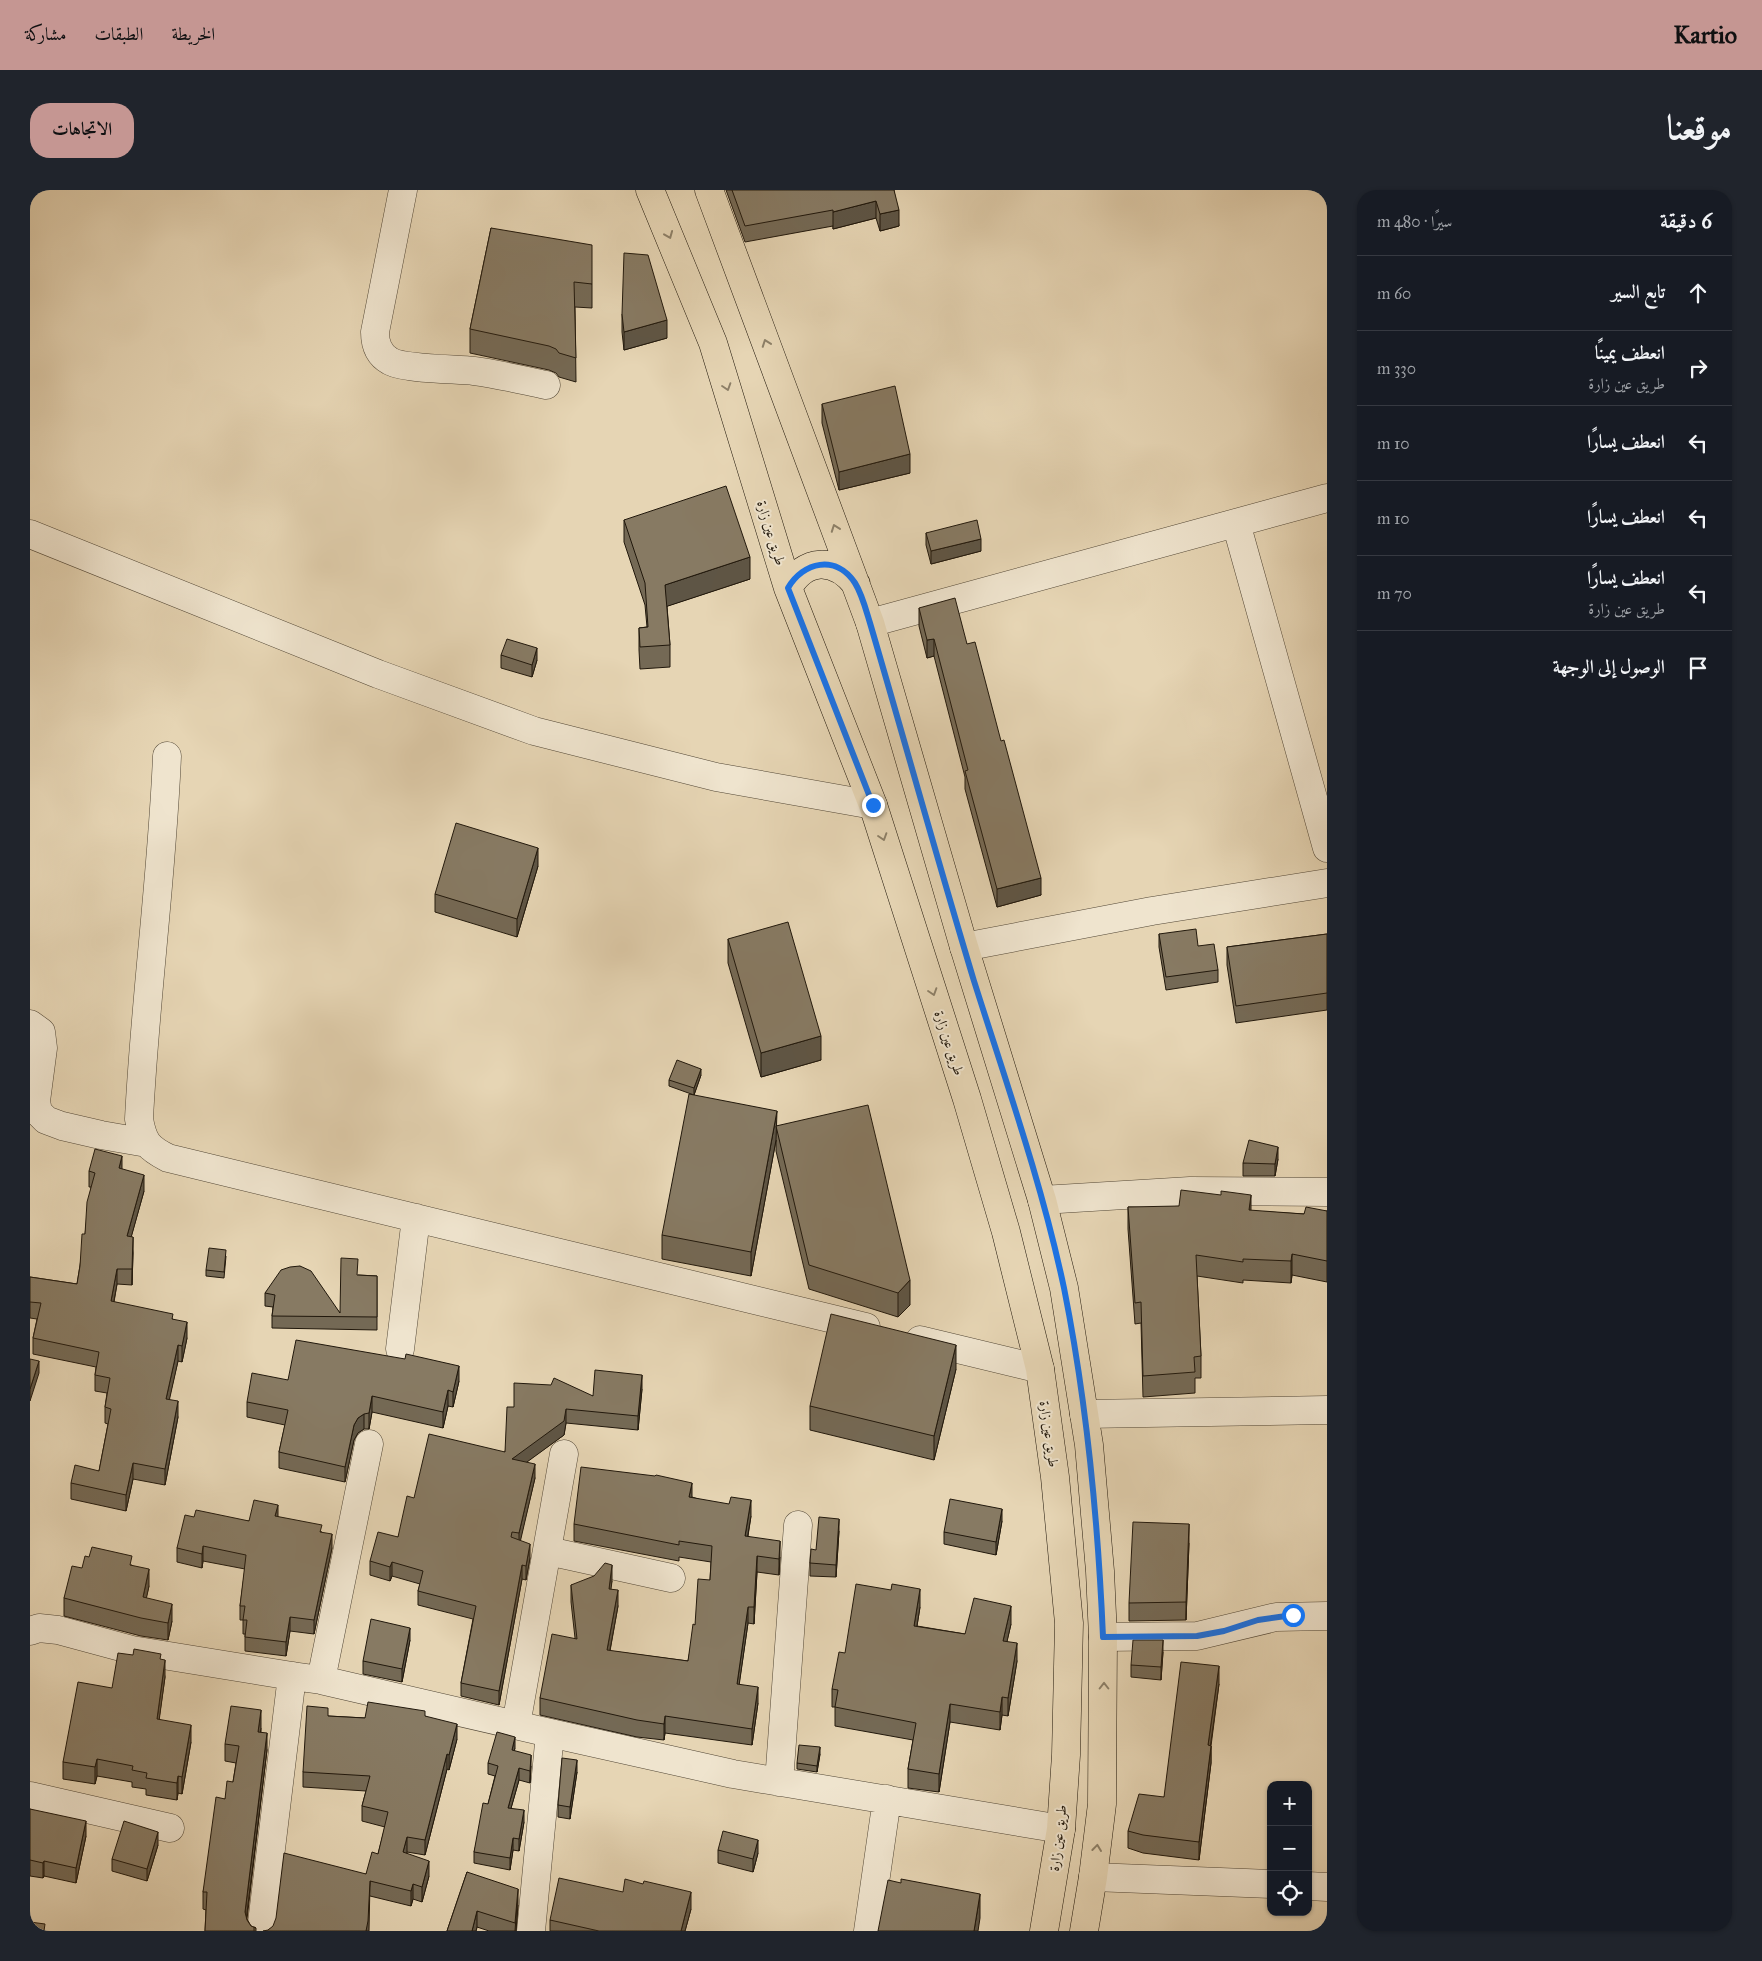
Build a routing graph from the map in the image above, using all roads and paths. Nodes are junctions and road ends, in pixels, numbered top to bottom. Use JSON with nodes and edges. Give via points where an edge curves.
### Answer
{"nodes":[{"id":1,"x":403,"y":190,"type":"edge"},
{"id":2,"x":650,"y":190,"type":"edge"},
{"id":3,"x":710,"y":190,"type":"edge"},
{"id":4,"x":546,"y":385,"type":"dead end"},
{"id":5,"x":1327,"y":498,"type":"edge"},
{"id":6,"x":1236,"y":523,"type":"junction"},
{"id":7,"x":30,"y":534,"type":"edge"},
{"id":8,"x":856,"y":584,"type":"junction"},
{"id":9,"x":788,"y":588,"type":"junction"},
{"id":10,"x":870,"y":623,"type":"junction"},
{"id":11,"x":167,"y":756,"type":"dead end"},
{"id":12,"x":1319,"y":786,"type":"edge"},
{"id":13,"x":873,"y":805,"type":"junction"},
{"id":14,"x":1327,"y":848,"type":"edge"},
{"id":15,"x":1327,"y":883,"type":"edge"},
{"id":16,"x":964,"y":947,"type":"junction"},
{"id":17,"x":30,"y":1024,"type":"edge"},
{"id":18,"x":147,"y":1143,"type":"junction"},
{"id":19,"x":1327,"y":1192,"type":"edge"},
{"id":20,"x":1042,"y":1200,"type":"junction"},
{"id":21,"x":416,"y":1218,"type":"junction"},
{"id":22,"x":400,"y":1350,"type":"dead end"},
{"id":23,"x":1040,"y":1369,"type":"junction"},
{"id":24,"x":1327,"y":1410,"type":"edge"},
{"id":25,"x":1084,"y":1414,"type":"junction"},
{"id":26,"x":369,"y":1444,"type":"dead end"},
{"id":27,"x":564,"y":1454,"type":"dead end"},
{"id":28,"x":798,"y":1525,"type":"dead end"},
{"id":29,"x":548,"y":1551,"type":"junction"},
{"id":30,"x":671,"y":1578,"type":"dead end"},
{"id":31,"x":1327,"y":1616,"type":"edge"},
{"id":32,"x":30,"y":1631,"type":"edge"},
{"id":33,"x":1103,"y":1637,"type":"junction"},
{"id":34,"x":292,"y":1676,"type":"junction"},
{"id":35,"x":321,"y":1680,"type":"junction"},
{"id":36,"x":516,"y":1725,"type":"junction"},
{"id":37,"x":550,"y":1734,"type":"junction"},
{"id":38,"x":779,"y":1782,"type":"junction"},
{"id":39,"x":30,"y":1796,"type":"edge"},
{"id":40,"x":887,"y":1799,"type":"junction"},
{"id":41,"x":170,"y":1828,"type":"dead end"},
{"id":42,"x":1060,"y":1829,"type":"junction"},
{"id":43,"x":1093,"y":1876,"type":"junction"},
{"id":44,"x":1267,"y":1884,"type":"edge"},
{"id":45,"x":1312,"y":1886,"type":"edge"},
{"id":46,"x":1327,"y":1887,"type":"edge"},
{"id":47,"x":261,"y":1931,"type":"edge"},
{"id":48,"x":531,"y":1931,"type":"edge"},
{"id":49,"x":868,"y":1931,"type":"edge"},
{"id":50,"x":1044,"y":1931,"type":"edge"},
{"id":51,"x":1084,"y":1931,"type":"edge"}],
"edges":[{"from":1,"to":4,"type":"street","via":[[376,332],[375,340],[382,355],[404,366],[475,371]]},
{"from":2,"to":9,"type":"main road","name":"طريق عين زارة","one_way":true,"via":[[713,343]]},
{"from":8,"to":3,"type":"main road","one_way":true},
{"from":5,"to":6,"type":"street"},
{"from":6,"to":10,"type":"street"},
{"from":6,"to":12,"type":"street"},
{"from":7,"to":13,"type":"street","via":[[359,667],[534,730],[716,777]]},
{"from":8,"to":9,"type":"main road","via":[[838,567],[820,565],[803,570]]},
{"from":8,"to":10,"type":"main road"},
{"from":9,"to":13,"type":"main road","name":"طريق عين زارة"},
{"from":10,"to":16,"type":"main road"},
{"from":11,"to":18,"type":"street","via":[[140,1100],[139,1120]]},
{"from":12,"to":14,"type":"street"},
{"from":13,"to":23,"type":"main road","name":"طريق عين زارة","one_way":true,"via":[[967,1099],[1006,1232]]},
{"from":15,"to":16,"type":"street","via":[[1152,911]]},
{"from":16,"to":20,"type":"main road"},
{"from":17,"to":18,"type":"street","via":[[41,1032],[43,1048],[36,1102],[38,1112],[46,1120],[62,1126]]},
{"from":18,"to":21,"type":"street","via":[[152,1150],[168,1158]]},
{"from":19,"to":20,"type":"street","via":[[1190,1191]]},
{"from":20,"to":25,"type":"main road","via":[[1064,1288]]},
{"from":21,"to":22,"type":"street"},
{"from":21,"to":23,"type":"street"},
{"from":23,"to":42,"type":"main road","name":"طريق عين زارة","via":[[1055,1477],[1069,1623],[1066,1755]]},
{"from":24,"to":25,"type":"street"},
{"from":25,"to":33,"type":"main road","via":[[1095,1508]]},
{"from":26,"to":35,"type":"street"},
{"from":27,"to":29,"type":"street"},
{"from":28,"to":38,"type":"street"},
{"from":29,"to":30,"type":"street"},
{"from":29,"to":36,"type":"street"},
{"from":31,"to":33,"type":"street","via":[[1276,1616],[1197,1636]]},
{"from":32,"to":34,"type":"street","via":[[39,1628],[58,1630],[132,1650]]},
{"from":43,"to":33,"type":"main road","one_way":true,"via":[[1102,1804]]},
{"from":34,"to":35,"type":"street"},
{"from":34,"to":47,"type":"street"},
{"from":35,"to":36,"type":"street"},
{"from":36,"to":37,"type":"street"},
{"from":37,"to":38,"type":"street"},
{"from":37,"to":48,"type":"street"},
{"from":38,"to":40,"type":"street"},
{"from":39,"to":41,"type":"street"},
{"from":40,"to":42,"type":"street"},
{"from":40,"to":49,"type":"street"},
{"from":42,"to":50,"type":"main road","name":"طريق عين زارة"},
{"from":43,"to":44,"type":"street"},
{"from":43,"to":51,"type":"main road"},
{"from":45,"to":46,"type":"street"}]}
